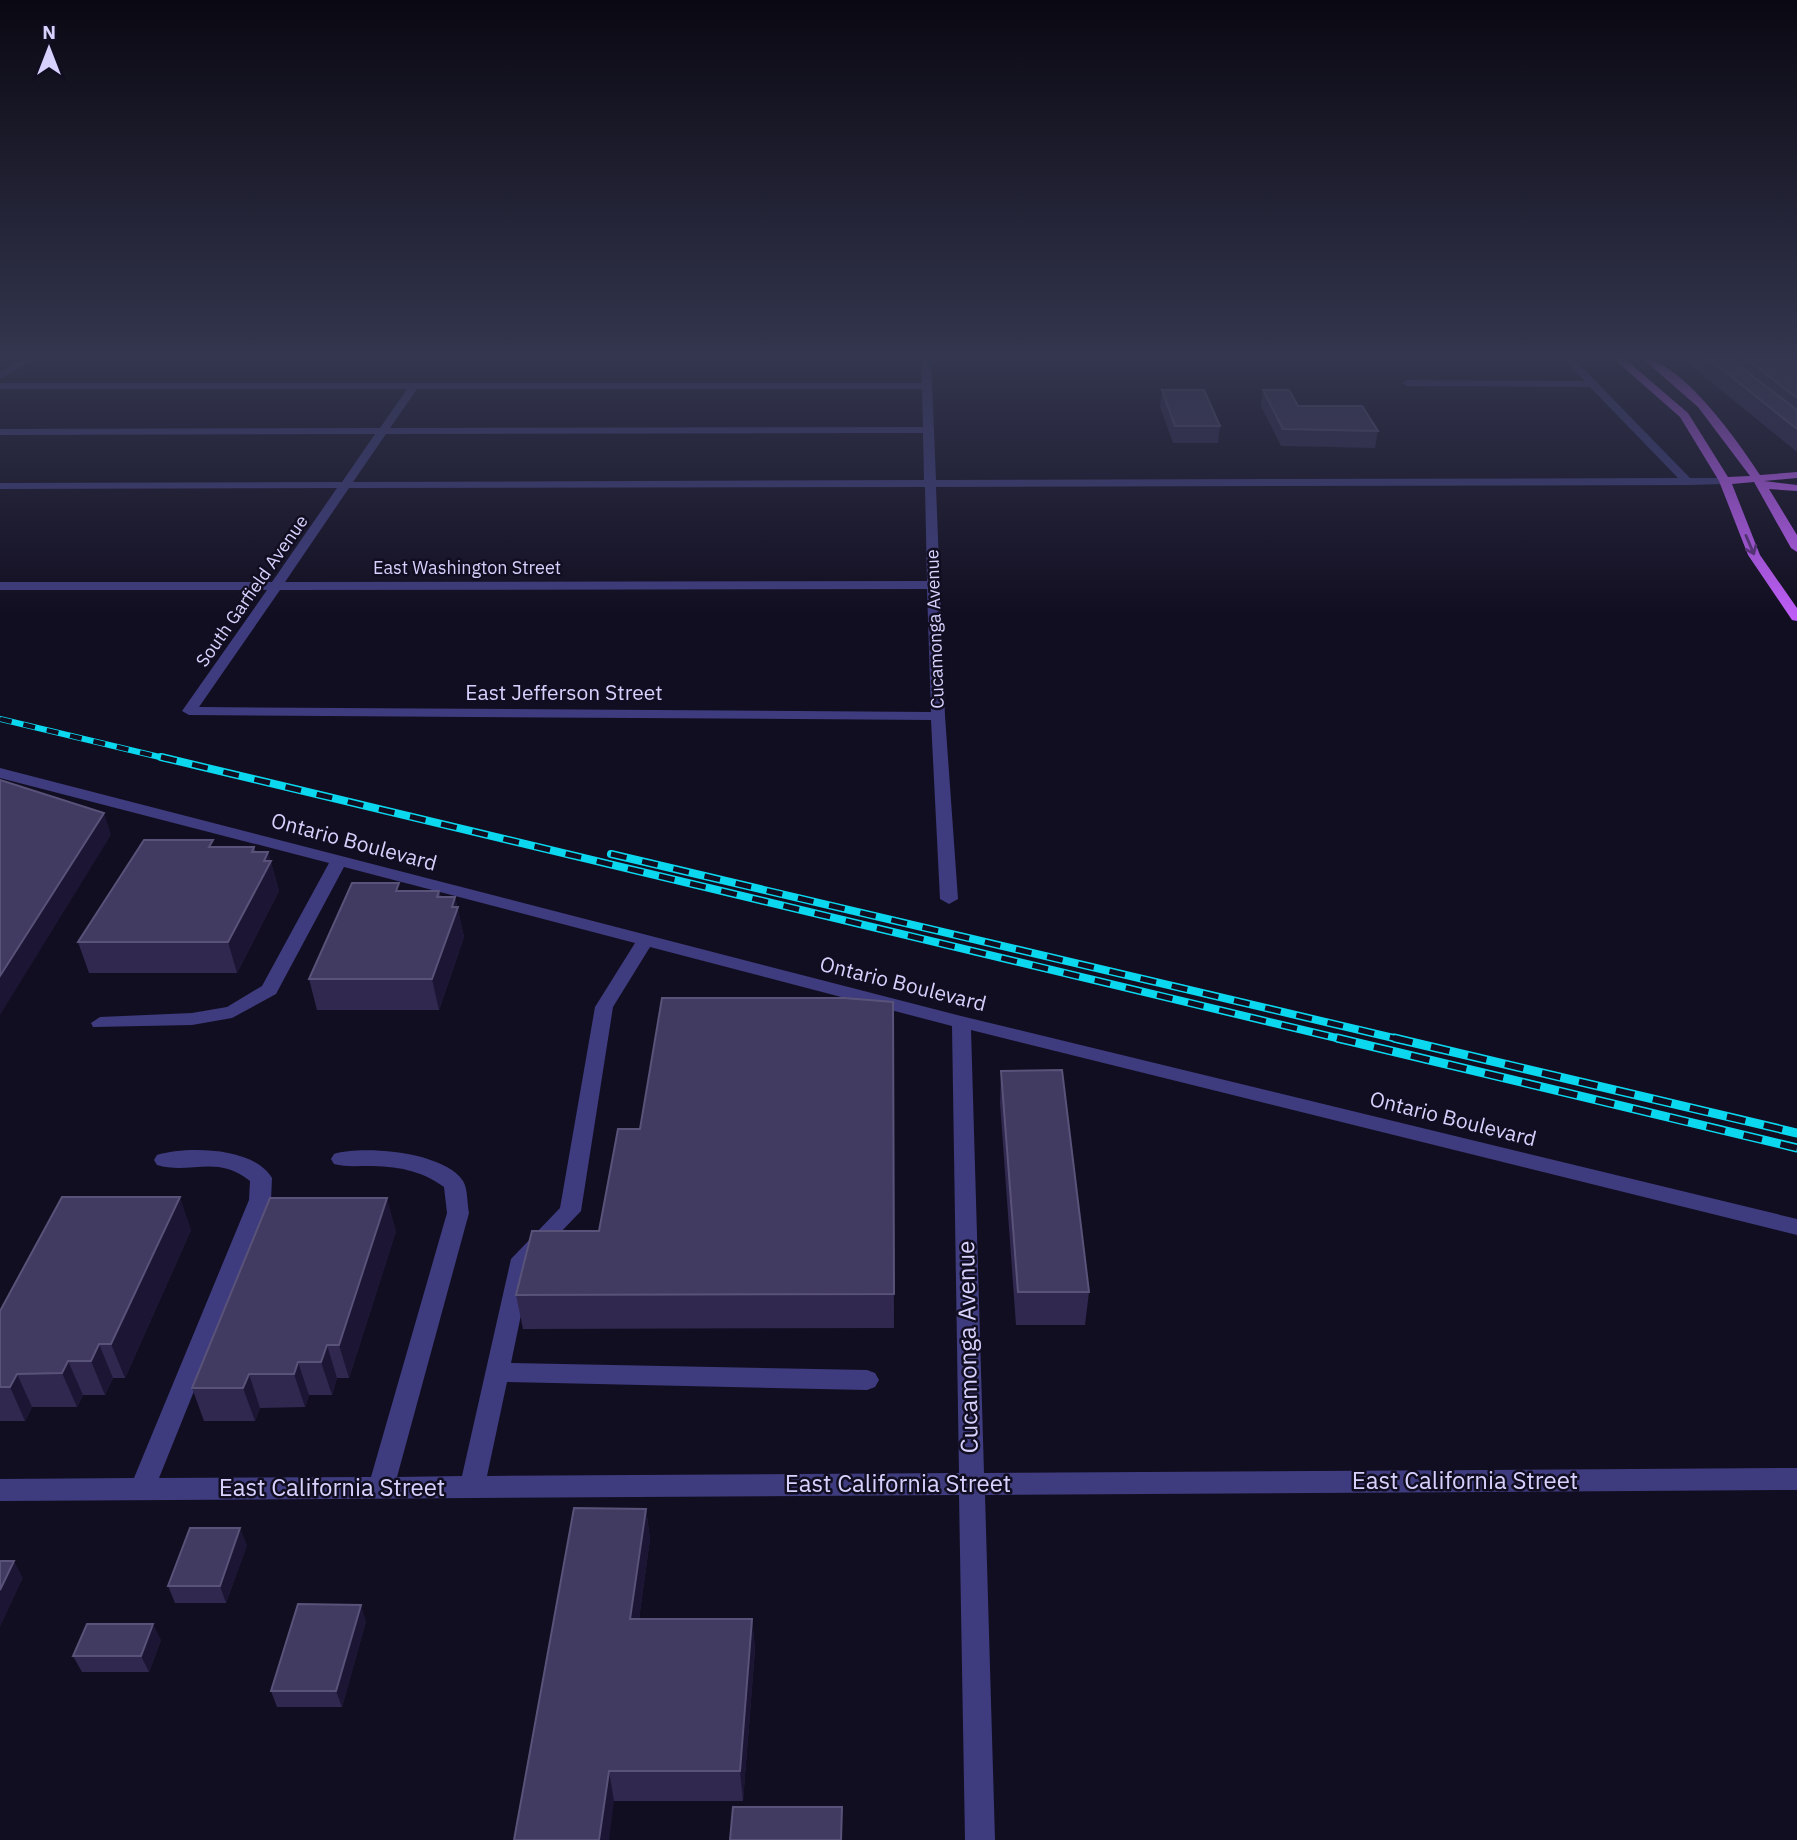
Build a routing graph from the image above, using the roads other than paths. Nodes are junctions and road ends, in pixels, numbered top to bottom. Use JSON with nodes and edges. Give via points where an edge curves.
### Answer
{"nodes":[{"id":1,"x":375,"y":445,"type":"edge"},
{"id":2,"x":929,"y":445,"type":"edge"},
{"id":3,"x":1653,"y":445,"type":"edge"},
{"id":4,"x":1703,"y":445,"type":"edge"},
{"id":5,"x":1736,"y":445,"type":"edge"},
{"id":6,"x":1797,"y":475,"type":"edge"},
{"id":7,"x":1725,"y":481,"type":"junction"},
{"id":8,"x":1688,"y":482,"type":"junction"},
{"id":9,"x":1762,"y":482,"type":"junction"},
{"id":10,"x":348,"y":485,"type":"junction"},
{"id":11,"x":930,"y":485,"type":"junction"},
{"id":12,"x":0,"y":486,"type":"edge"},
{"id":13,"x":1797,"y":488,"type":"edge"},
{"id":14,"x":1797,"y":548,"type":"edge"},
{"id":15,"x":933,"y":585,"type":"junction"},
{"id":16,"x":0,"y":586,"type":"edge"},
{"id":17,"x":277,"y":586,"type":"junction"},
{"id":18,"x":1797,"y":617,"type":"edge"},
{"id":19,"x":189,"y":711,"type":"joint"},
{"id":20,"x":938,"y":716,"type":"junction"},
{"id":21,"x":0,"y":774,"type":"edge"},
{"id":22,"x":339,"y":861,"type":"junction"},
{"id":23,"x":949,"y":899,"type":"dead end"},
{"id":24,"x":645,"y":941,"type":"junction"},
{"id":25,"x":961,"y":1022,"type":"junction"},
{"id":26,"x":100,"y":1023,"type":"dead end"},
{"id":27,"x":341,"y":1159,"type":"dead end"},
{"id":28,"x":164,"y":1160,"type":"dead end"},
{"id":29,"x":1797,"y":1227,"type":"edge"},
{"id":30,"x":497,"y":1372,"type":"junction"},
{"id":31,"x":867,"y":1380,"type":"dead end"},
{"id":32,"x":1797,"y":1479,"type":"edge"},
{"id":33,"x":971,"y":1483,"type":"junction"},
{"id":34,"x":381,"y":1487,"type":"junction"},
{"id":35,"x":472,"y":1487,"type":"junction"},
{"id":36,"x":142,"y":1489,"type":"junction"},
{"id":37,"x":0,"y":1490,"type":"edge"},
{"id":38,"x":981,"y":1840,"type":"edge"}],
"edges":[{"from":1,"to":10,"type":"street","name":"South Garfield Avenue"},
{"from":2,"to":11,"type":"street","name":"Cucamonga Avenue"},
{"from":3,"to":8,"type":"street"},
{"from":4,"to":7,"type":"main road"},
{"from":5,"to":9,"type":"main road"},
{"from":6,"to":9,"type":"main road"},
{"from":7,"to":8,"type":"street"},
{"from":7,"to":9,"type":"main road"},
{"from":7,"to":18,"type":"main road","one_way":true,"via":[[1754,555]]},
{"from":8,"to":11,"type":"street"},
{"from":9,"to":13,"type":"main road"},
{"from":9,"to":14,"type":"main road"},
{"from":10,"to":11,"type":"street"},
{"from":10,"to":12,"type":"street"},
{"from":10,"to":17,"type":"street","name":"South Garfield Avenue"},
{"from":11,"to":15,"type":"street","name":"Cucamonga Avenue"},
{"from":15,"to":17,"type":"street","name":"East Washington Street"},
{"from":15,"to":20,"type":"street","name":"Cucamonga Avenue"},
{"from":16,"to":17,"type":"street","name":"East Washington Street"},
{"from":17,"to":19,"type":"street","name":"South Garfield Avenue"},
{"from":19,"to":20,"type":"street","name":"East Jefferson Street"},
{"from":20,"to":23,"type":"street","name":"Cucamonga Avenue"},
{"from":21,"to":22,"type":"street","name":"Ontario Boulevard"},
{"from":22,"to":24,"type":"street","name":"Ontario Boulevard"},
{"from":22,"to":26,"type":"street","via":[[269,990],[232,1012],[191,1019]]},
{"from":24,"to":25,"type":"street","name":"Ontario Boulevard"},
{"from":24,"to":30,"type":"street","via":[[604,1007],[569,1211],[522,1259]]},
{"from":25,"to":29,"type":"street","name":"Ontario Boulevard"},
{"from":25,"to":33,"type":"street","name":"Cucamonga Avenue"},
{"from":27,"to":34,"type":"street","via":[[388,1158],[437,1170],[454,1184],[458,1213]]},
{"from":28,"to":36,"type":"street","via":[[221,1157],[248,1165],[261,1178],[260,1200]]},
{"from":30,"to":31,"type":"street"},
{"from":30,"to":35,"type":"street"},
{"from":32,"to":33,"type":"street","name":"East California Street"},
{"from":33,"to":35,"type":"street","name":"East California Street"},
{"from":33,"to":38,"type":"street","name":"Cucamonga Avenue"},
{"from":34,"to":35,"type":"street","name":"East California Street"},
{"from":34,"to":36,"type":"street","name":"East California Street"},
{"from":36,"to":37,"type":"street","name":"East California Street"}]}
